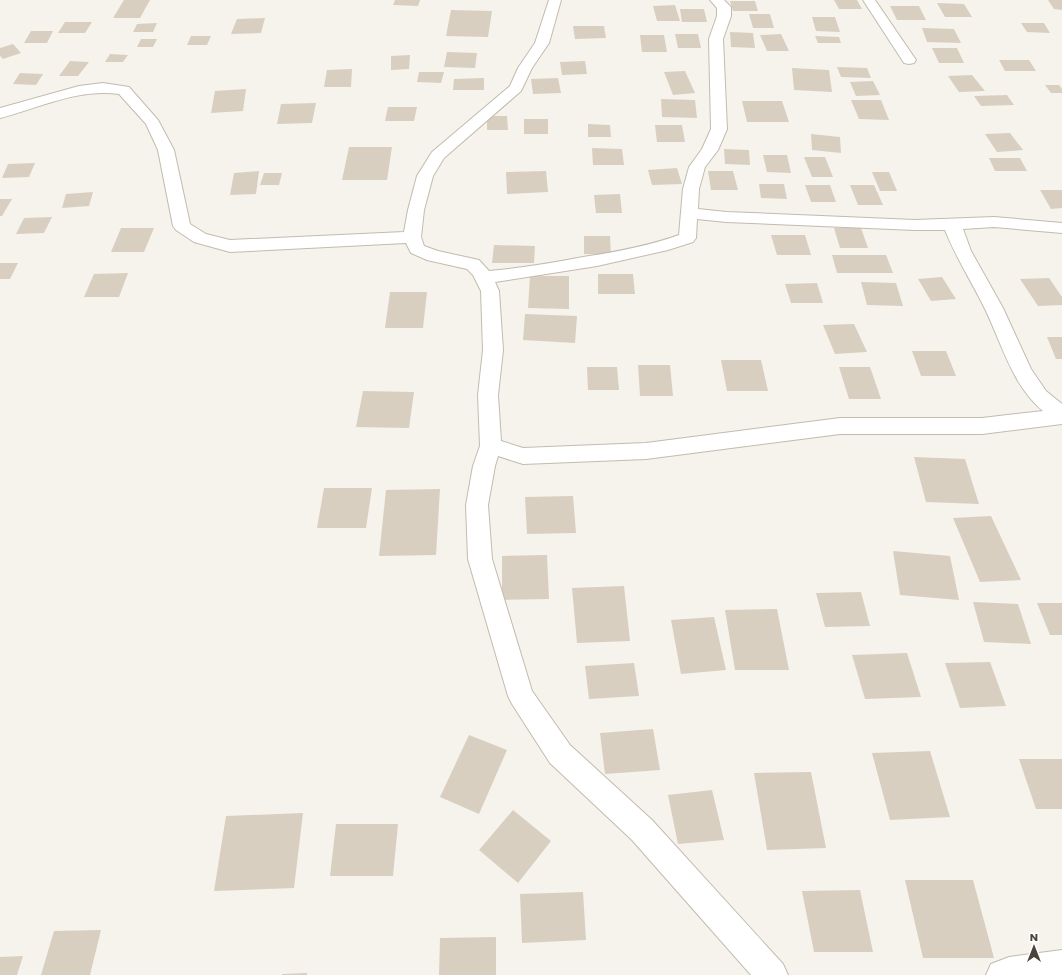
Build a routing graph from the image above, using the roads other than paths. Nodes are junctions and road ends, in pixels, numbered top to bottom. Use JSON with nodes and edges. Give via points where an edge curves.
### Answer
{"nodes":[{"id":1,"x":555,"y":0,"type":"edge"},
{"id":2,"x":716,"y":0,"type":"edge"},
{"id":3,"x":869,"y":0,"type":"edge"},
{"id":4,"x":909,"y":60,"type":"dead end"},
{"id":5,"x":0,"y":113,"type":"edge"},
{"id":6,"x":689,"y":213,"type":"junction"},
{"id":7,"x":952,"y":224,"type":"junction"},
{"id":8,"x":1062,"y":228,"type":"edge"},
{"id":9,"x":412,"y":237,"type":"junction"},
{"id":10,"x":483,"y":277,"type":"junction"},
{"id":11,"x":1062,"y":416,"type":"edge"},
{"id":12,"x":491,"y":446,"type":"junction"},
{"id":13,"x":1062,"y":966,"type":"edge"},
{"id":14,"x":772,"y":975,"type":"edge"},
{"id":15,"x":1002,"y":975,"type":"edge"}],
"edges":[{"from":1,"to":9,"type":"street","via":[[542,44],[525,68],[516,88],[438,155],[425,176]]},
{"from":2,"to":6,"type":"street","via":[[724,7],[724,16],[716,39],[719,129],[710,150],[697,166],[691,189]]},
{"from":3,"to":4,"type":"street"},
{"from":5,"to":9,"type":"street","via":[[78,90],[103,87],[124,90],[153,123],[166,150],[182,226],[200,238],[230,246]]},
{"from":6,"to":7,"type":"street","via":[[796,220]]},
{"from":6,"to":10,"type":"street","via":[[688,238],[662,248],[558,268]]},
{"from":7,"to":8,"type":"street","via":[[994,222]]},
{"from":7,"to":11,"type":"street","via":[[962,251],[994,308],[1022,371],[1039,396]]},
{"from":9,"to":10,"type":"street","via":[[417,249],[433,256],[473,264]]},
{"from":10,"to":12,"type":"street","via":[[490,291],[493,350],[488,395]]},
{"from":11,"to":12,"type":"street","via":[[982,426],[840,426],[646,451],[523,456]]},
{"from":12,"to":14,"type":"street","via":[[484,466],[477,505],[480,559],[521,696],[560,754],[642,830]]},
{"from":13,"to":15,"type":"street"}]}
